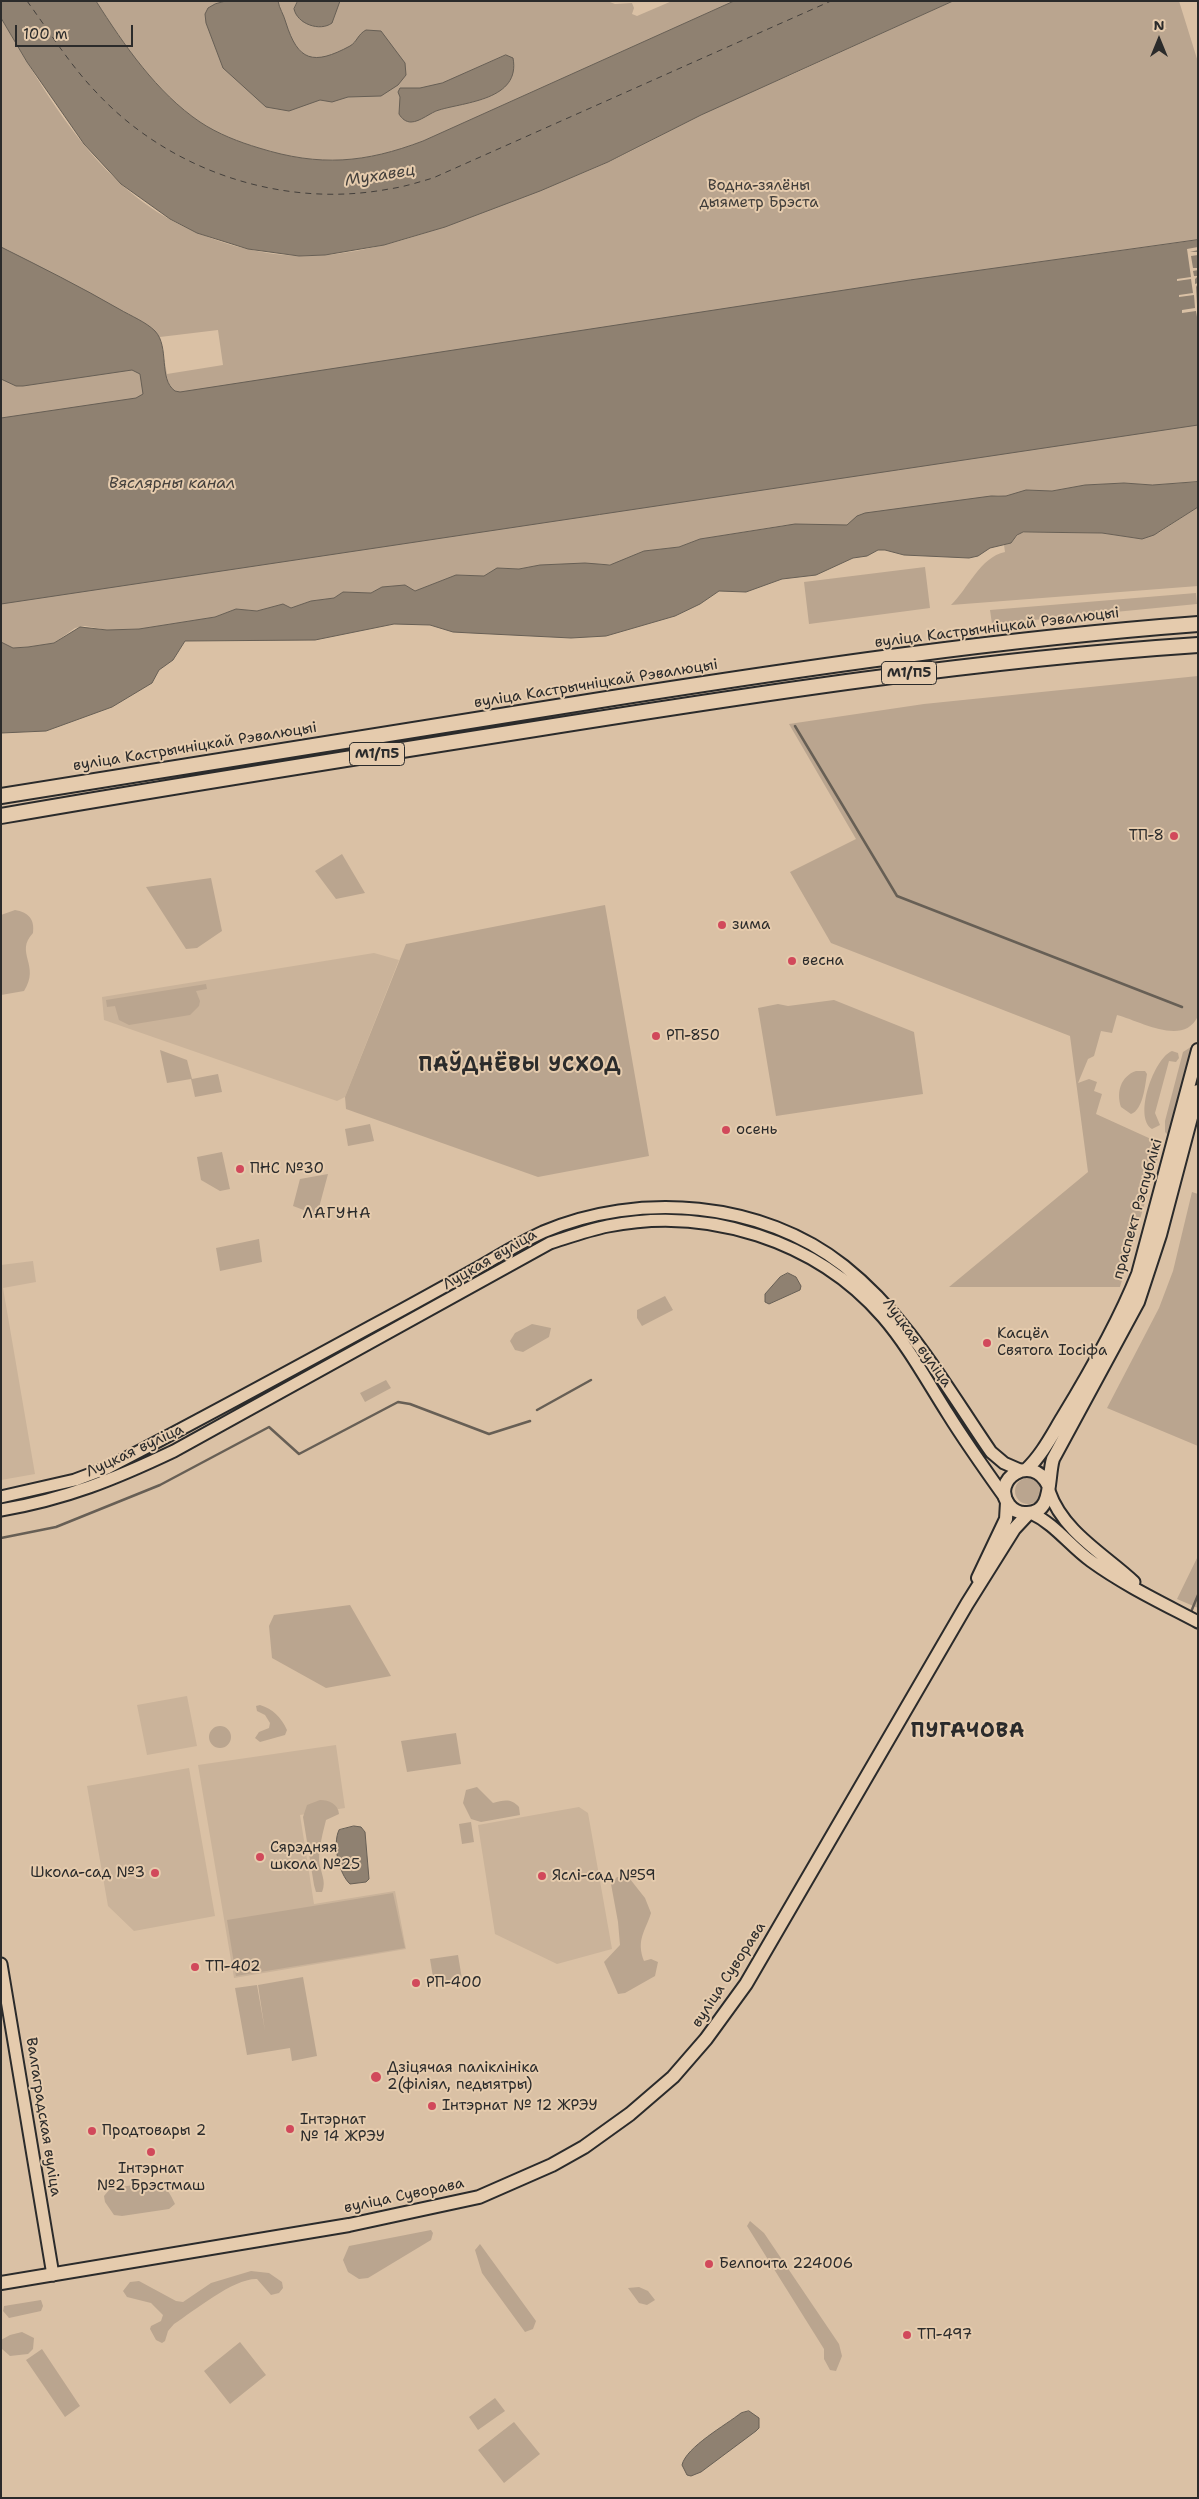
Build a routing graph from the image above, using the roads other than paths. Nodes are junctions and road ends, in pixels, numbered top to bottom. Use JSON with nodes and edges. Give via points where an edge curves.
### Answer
{"nodes":[{"id":1,"x":1198,"y":624,"type":"edge"},
{"id":2,"x":1198,"y":645,"type":"edge"},
{"id":3,"x":755,"y":676,"type":"junction"},
{"id":4,"x":717,"y":682,"type":"junction"},
{"id":5,"x":758,"y":695,"type":"junction"},
{"id":6,"x":720,"y":701,"type":"junction"},
{"id":7,"x":174,"y":767,"type":"junction"},
{"id":8,"x":124,"y":776,"type":"junction"},
{"id":9,"x":177,"y":786,"type":"junction"},
{"id":10,"x":127,"y":794,"type":"junction"},
{"id":11,"x":1,"y":796,"type":"edge"},
{"id":12,"x":1,"y":816,"type":"edge"},
{"id":13,"x":1198,"y":1050,"type":"edge"},
{"id":14,"x":1198,"y":1091,"type":"edge"},
{"id":15,"x":474,"y":1270,"type":"junction"},
{"id":16,"x":481,"y":1283,"type":"junction"},
{"id":17,"x":209,"y":1415,"type":"junction"},
{"id":18,"x":216,"y":1428,"type":"junction"},
{"id":19,"x":1023,"y":1470,"type":"junction"},
{"id":20,"x":1048,"y":1488,"type":"junction"},
{"id":21,"x":1,"y":1497,"type":"edge"},
{"id":22,"x":1006,"y":1500,"type":"junction"},
{"id":23,"x":1,"y":1510,"type":"edge"},
{"id":24,"x":1029,"y":1513,"type":"junction"},
{"id":25,"x":1146,"y":1594,"type":"junction"},
{"id":26,"x":967,"y":1604,"type":"junction"},
{"id":27,"x":1198,"y":1622,"type":"edge"},
{"id":28,"x":1,"y":1964,"type":"edge"},
{"id":29,"x":53,"y":2275,"type":"junction"},
{"id":30,"x":1,"y":2283,"type":"edge"}],
"edges":[{"from":1,"to":3,"type":"highway","name":"вуліца Кастрычніцкай Рэвалюцыі","number":"М1/П5","via":[[1055,636]]},
{"from":2,"to":5,"type":"highway","number":"М1/П5","via":[[1008,660]]},
{"from":3,"to":4,"type":"highway","name":"вуліца Кастрычніцкай Рэвалюцыі","number":"М1/П5"},
{"from":3,"to":5,"type":"highway"},
{"from":4,"to":6,"type":"highway"},
{"from":4,"to":7,"type":"highway","name":"вуліца Кастрычніцкай Рэвалюцыі","number":"М1/П5"},
{"from":5,"to":6,"type":"highway","number":"М1/П5"},
{"from":6,"to":9,"type":"highway","number":"М1/П5"},
{"from":7,"to":8,"type":"highway","name":"вуліца Кастрычніцкай Рэвалюцыі","number":"М1/П5"},
{"from":7,"to":9,"type":"highway"},
{"from":8,"to":10,"type":"highway"},
{"from":8,"to":11,"type":"highway","name":"вуліца Кастрычніцкай Рэвалюцыі","number":"М1/П5"},
{"from":9,"to":10,"type":"highway","number":"М1/П5"},
{"from":10,"to":12,"type":"highway","number":"М1/П5"},
{"from":13,"to":19,"type":"main road","name":"праспект Рэспублікі","via":[[1138,1274],[1124,1310],[1037,1458]]},
{"from":14,"to":20,"type":"main road","name":"праспект Рэспублікі","via":[[1160,1235],[1138,1302],[1064,1436],[1051,1465]]},
{"from":15,"to":16,"type":"street"},
{"from":15,"to":17,"type":"street","name":"Луцкая вуліца"},
{"from":15,"to":19,"type":"street","name":"Луцкая вуліца","via":[[546,1231],[607,1214],[669,1208],[705,1210],[775,1228],[812,1245],[844,1266],[891,1309],[991,1452],[1004,1463]]},
{"from":16,"to":18,"type":"street","name":"Луцкая вуліца"},
{"from":16,"to":22,"type":"street","name":"Луцкая вуліца","via":[[550,1243],[608,1226],[646,1221],[719,1224],[786,1246],[834,1274],[882,1317]]},
{"from":17,"to":18,"type":"street"},
{"from":17,"to":21,"type":"street","name":"Луцкая вуліца","via":[[107,1468],[75,1480]]},
{"from":18,"to":23,"type":"street","name":"Луцкая вуліца","via":[[113,1480],[78,1492]]},
{"from":19,"to":20,"type":"main road","via":[[1040,1474]]},
{"from":19,"to":22,"type":"main road","name":"праспект Рэспублікі","via":[[1009,1479],[1004,1492]]},
{"from":20,"to":24,"type":"main road","name":"праспект Рэспублікі","via":[[1044,1506]]},
{"from":20,"to":25,"type":"street","via":[[1058,1512],[1069,1525]]},
{"from":22,"to":24,"type":"main road","via":[[1016,1511]]},
{"from":22,"to":26,"type":"main road","name":"вуліца Суворава","via":[[1006,1519]]},
{"from":24,"to":25,"type":"street","via":[[1052,1526],[1090,1560]]},
{"from":24,"to":26,"type":"main road","name":"вуліца Суворава","via":[[1014,1529]]},
{"from":25,"to":27,"type":"street"},
{"from":26,"to":29,"type":"main road","name":"вуліца Суворава","via":[[746,1984],[673,2077],[630,2114],[552,2165],[479,2197],[349,2225]]},
{"from":28,"to":29,"type":"street","name":"Валгаградская вуліца"},
{"from":29,"to":30,"type":"main road","name":"вуліца Суворава"}]}
